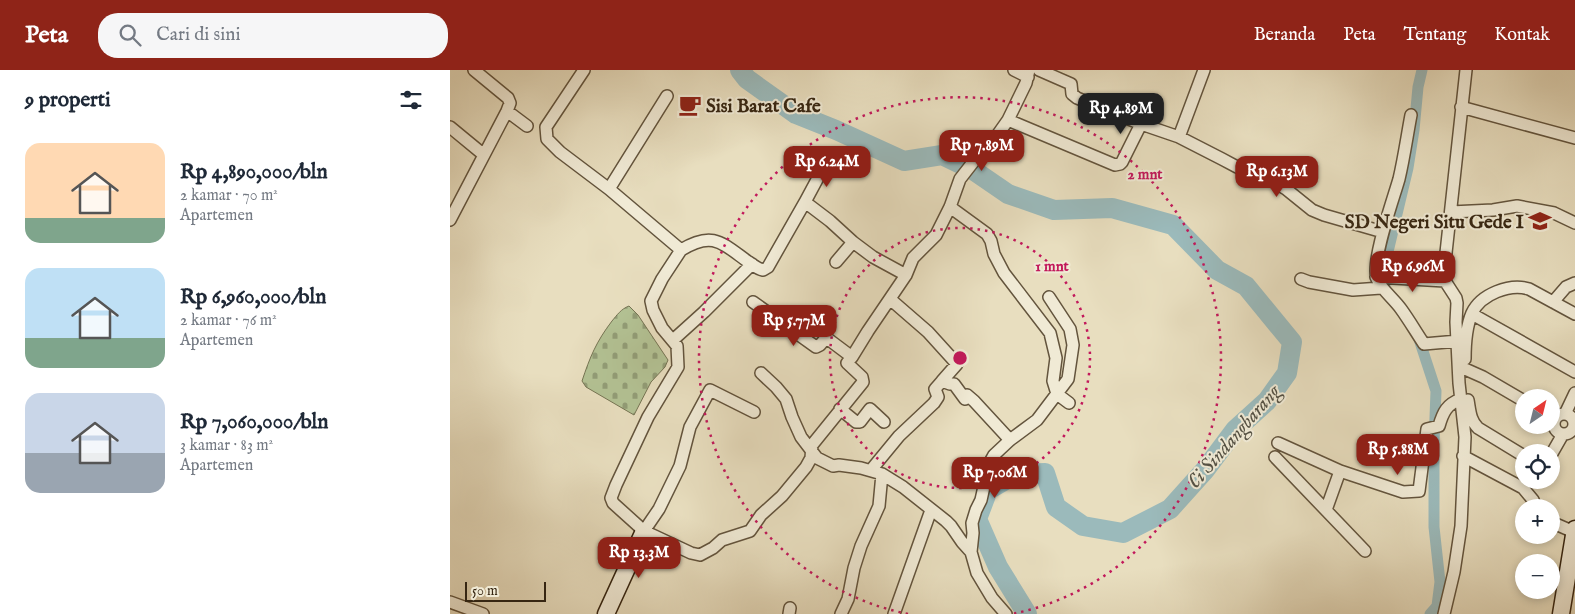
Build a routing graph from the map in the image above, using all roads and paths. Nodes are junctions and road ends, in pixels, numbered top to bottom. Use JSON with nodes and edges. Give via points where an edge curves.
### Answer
{"nodes":[{"id":1,"x":474,"y":70,"type":"edge"},
{"id":2,"x":584,"y":70,"type":"edge"},
{"id":3,"x":1014,"y":70,"type":"edge"},
{"id":4,"x":1039,"y":70,"type":"edge"},
{"id":5,"x":1204,"y":70,"type":"edge"},
{"id":6,"x":1466,"y":70,"type":"edge"},
{"id":7,"x":1029,"y":74,"type":"edge"},
{"id":8,"x":667,"y":96,"type":"dead end"},
{"id":9,"x":1462,"y":107,"type":"junction"},
{"id":10,"x":507,"y":112,"type":"junction"},
{"id":11,"x":1411,"y":115,"type":"dead end"},
{"id":12,"x":1008,"y":120,"type":"junction"},
{"id":13,"x":1142,"y":124,"type":"junction"},
{"id":14,"x":527,"y":126,"type":"dead end"},
{"id":15,"x":450,"y":127,"type":"edge"},
{"id":16,"x":1179,"y":137,"type":"junction"},
{"id":17,"x":1575,"y":138,"type":"edge"},
{"id":18,"x":484,"y":155,"type":"junction"},
{"id":19,"x":827,"y":161,"type":"dead end"},
{"id":20,"x":609,"y":189,"type":"junction"},
{"id":21,"x":805,"y":202,"type":"junction"},
{"id":22,"x":950,"y":207,"type":"junction"},
{"id":23,"x":452,"y":212,"type":"edge"},
{"id":24,"x":1451,"y":212,"type":"junction"},
{"id":25,"x":1575,"y":223,"type":"edge"},
{"id":26,"x":1383,"y":232,"type":"junction"},
{"id":27,"x":853,"y":242,"type":"junction"},
{"id":28,"x":681,"y":250,"type":"junction"},
{"id":29,"x":836,"y":262,"type":"dead end"},
{"id":30,"x":752,"y":264,"type":"junction"},
{"id":31,"x":906,"y":275,"type":"junction"},
{"id":32,"x":1301,"y":279,"type":"dead end"},
{"id":33,"x":1380,"y":280,"type":"junction"},
{"id":34,"x":1444,"y":281,"type":"junction"},
{"id":35,"x":1575,"y":283,"type":"edge"},
{"id":36,"x":1048,"y":297,"type":"dead end"},
{"id":37,"x":890,"y":299,"type":"junction"},
{"id":38,"x":754,"y":302,"type":"dead end"},
{"id":39,"x":1553,"y":302,"type":"junction"},
{"id":40,"x":1472,"y":314,"type":"junction"},
{"id":41,"x":1575,"y":314,"type":"edge"},
{"id":42,"x":673,"y":340,"type":"junction"},
{"id":43,"x":1458,"y":341,"type":"junction"},
{"id":44,"x":852,"y":357,"type":"junction"},
{"id":45,"x":1465,"y":369,"type":"junction"},
{"id":46,"x":1575,"y":372,"type":"edge"},
{"id":47,"x":760,"y":373,"type":"dead end"},
{"id":48,"x":942,"y":381,"type":"junction"},
{"id":49,"x":1575,"y":393,"type":"edge"},
{"id":50,"x":1057,"y":394,"type":"junction"},
{"id":51,"x":1515,"y":397,"type":"edge"},
{"id":52,"x":1461,"y":399,"type":"junction"},
{"id":53,"x":1069,"y":404,"type":"dead end"},
{"id":54,"x":840,"y":409,"type":"junction"},
{"id":55,"x":754,"y":412,"type":"dead end"},
{"id":56,"x":1560,"y":415,"type":"edge"},
{"id":57,"x":1560,"y":416,"type":"edge"},
{"id":58,"x":884,"y":422,"type":"dead end"},
{"id":59,"x":1569,"y":431,"type":"edge"},
{"id":60,"x":1010,"y":440,"type":"junction"},
{"id":61,"x":1278,"y":443,"type":"dead end"},
{"id":62,"x":1559,"y":444,"type":"edge"},
{"id":63,"x":812,"y":451,"type":"junction"},
{"id":64,"x":1515,"y":451,"type":"edge"},
{"id":65,"x":1463,"y":456,"type":"junction"},
{"id":66,"x":1275,"y":457,"type":"dead end"},
{"id":67,"x":1340,"y":471,"type":"junction"},
{"id":68,"x":876,"y":472,"type":"junction"},
{"id":69,"x":1532,"y":499,"type":"edge"},
{"id":70,"x":931,"y":510,"type":"junction"},
{"id":71,"x":1326,"y":510,"type":"junction"},
{"id":72,"x":1560,"y":525,"type":"edge"},
{"id":73,"x":644,"y":531,"type":"junction"},
{"id":74,"x":1575,"y":531,"type":"edge"},
{"id":75,"x":1365,"y":551,"type":"dead end"},
{"id":76,"x":971,"y":552,"type":"junction"},
{"id":77,"x":1573,"y":558,"type":"edge"},
{"id":78,"x":450,"y":602,"type":"edge"},
{"id":79,"x":483,"y":614,"type":"edge"},
{"id":80,"x":606,"y":614,"type":"edge"},
{"id":81,"x":841,"y":614,"type":"edge"},
{"id":82,"x":894,"y":614,"type":"edge"},
{"id":83,"x":1006,"y":614,"type":"edge"},
{"id":84,"x":1444,"y":614,"type":"edge"},
{"id":85,"x":1560,"y":614,"type":"edge"}],
"edges":[{"from":1,"to":10,"type":"street","via":[[508,98]]},
{"from":2,"to":20,"type":"street","via":[[546,127],[546,138]]},
{"from":3,"to":7,"type":"street"},
{"from":4,"to":13,"type":"street","via":[[1071,84],[1072,94],[1077,98]]},
{"from":5,"to":16,"type":"street"},
{"from":6,"to":9,"type":"street"},
{"from":7,"to":12,"type":"street"},
{"from":8,"to":20,"type":"street"},
{"from":9,"to":17,"type":"street"},
{"from":9,"to":24,"type":"street"},
{"from":10,"to":14,"type":"street"},
{"from":10,"to":18,"type":"street"},
{"from":11,"to":26,"type":"street","via":[[1399,178]]},
{"from":12,"to":13,"type":"street","via":[[1115,165],[1122,162]]},
{"from":12,"to":22,"type":"street","via":[[960,179]]},
{"from":13,"to":16,"type":"street"},
{"from":15,"to":18,"type":"street"},
{"from":16,"to":26,"type":"street","via":[[1237,168],[1286,188],[1312,210]]},
{"from":18,"to":23,"type":"street"},
{"from":19,"to":21,"type":"street"},
{"from":20,"to":28,"type":"street"},
{"from":21,"to":27,"type":"street"},
{"from":21,"to":30,"type":"street","via":[[768,267],[764,270]]},
{"from":22,"to":31,"type":"street","via":[[936,235],[913,258]]},
{"from":22,"to":50,"type":"street","via":[[987,234],[1004,273],[1050,333],[1056,358],[1053,382]]},
{"from":24,"to":25,"type":"street","via":[[1517,206],[1554,213]]},
{"from":24,"to":34,"type":"street"},
{"from":26,"to":33,"type":"street","via":[[1376,266]]},
{"from":27,"to":29,"type":"street"},
{"from":27,"to":31,"type":"street"},
{"from":28,"to":30,"type":"street","via":[[702,240],[715,240]]},
{"from":28,"to":42,"type":"street","via":[[651,301],[662,328]]},
{"from":30,"to":42,"type":"street"},
{"from":31,"to":37,"type":"street"},
{"from":32,"to":33,"type":"street","via":[[1352,290]]},
{"from":33,"to":34,"type":"street"},
{"from":33,"to":43,"type":"street","via":[[1424,344]]},
{"from":34,"to":43,"type":"street","via":[[1458,303]]},
{"from":35,"to":39,"type":"street","via":[[1566,287]]},
{"from":36,"to":50,"type":"street","via":[[1070,329],[1073,345],[1068,380]]},
{"from":37,"to":44,"type":"street"},
{"from":37,"to":48,"type":"street","via":[[928,332],[957,364]]},
{"from":38,"to":44,"type":"street","via":[[816,346],[825,339]]},
{"from":39,"to":40,"type":"street","via":[[1523,287],[1501,289],[1484,300]]},
{"from":39,"to":41,"type":"street"},
{"from":40,"to":45,"type":"street","via":[[1465,349]]},
{"from":40,"to":46,"type":"street"},
{"from":42,"to":73,"type":"street","via":[[679,355],[678,367],[648,416],[611,498]]},
{"from":43,"to":52,"type":"street"},
{"from":44,"to":54,"type":"street","via":[[847,363],[863,382]]},
{"from":45,"to":51,"type":"street"},
{"from":45,"to":64,"type":"street","via":[[1473,423]]},
{"from":47,"to":63,"type":"street","via":[[786,399],[801,437]]},
{"from":48,"to":60,"type":"street","via":[[954,384],[964,399],[967,395],[974,401]]},
{"from":48,"to":68,"type":"street","via":[[935,389],[936,401],[899,436]]},
{"from":49,"to":56,"type":"street"},
{"from":50,"to":53,"type":"street"},
{"from":50,"to":60,"type":"street","via":[[1036,420]]},
{"from":52,"to":65,"type":"street","via":[[1465,437]]},
{"from":52,"to":67,"type":"street","via":[[1451,403],[1439,426],[1427,429],[1419,491],[1403,492]]},
{"from":54,"to":58,"type":"street","via":[[856,422],[860,422],[870,409]]},
{"from":54,"to":63,"type":"street","via":[[812,446]]},
{"from":55,"to":73,"type":"street","via":[[710,390],[690,427],[680,466]]},
{"from":57,"to":59,"type":"street","via":[[1573,419]]},
{"from":59,"to":62,"type":"street"},
{"from":60,"to":76,"type":"street","via":[[989,464],[982,500],[972,523]]},
{"from":61,"to":67,"type":"street"},
{"from":63,"to":68,"type":"street","via":[[816,458],[833,466]]},
{"from":63,"to":73,"type":"street","via":[[806,467],[750,531],[722,540],[700,555]]},
{"from":65,"to":69,"type":"street","via":[[1523,488]]},
{"from":65,"to":84,"type":"street","via":[[1461,526]]},
{"from":66,"to":71,"type":"street"},
{"from":67,"to":71,"type":"street"},
{"from":68,"to":70,"type":"street","via":[[903,487]]},
{"from":68,"to":81,"type":"street","via":[[879,506],[861,546]]},
{"from":70,"to":76,"type":"street","via":[[951,526]]},
{"from":70,"to":82,"type":"street"},
{"from":71,"to":75,"type":"street"},
{"from":72,"to":74,"type":"street"},
{"from":73,"to":80,"type":"street"},
{"from":74,"to":77,"type":"street"},
{"from":76,"to":83,"type":"street","via":[[977,573]]},
{"from":77,"to":85,"type":"street"},
{"from":78,"to":79,"type":"street"}]}
